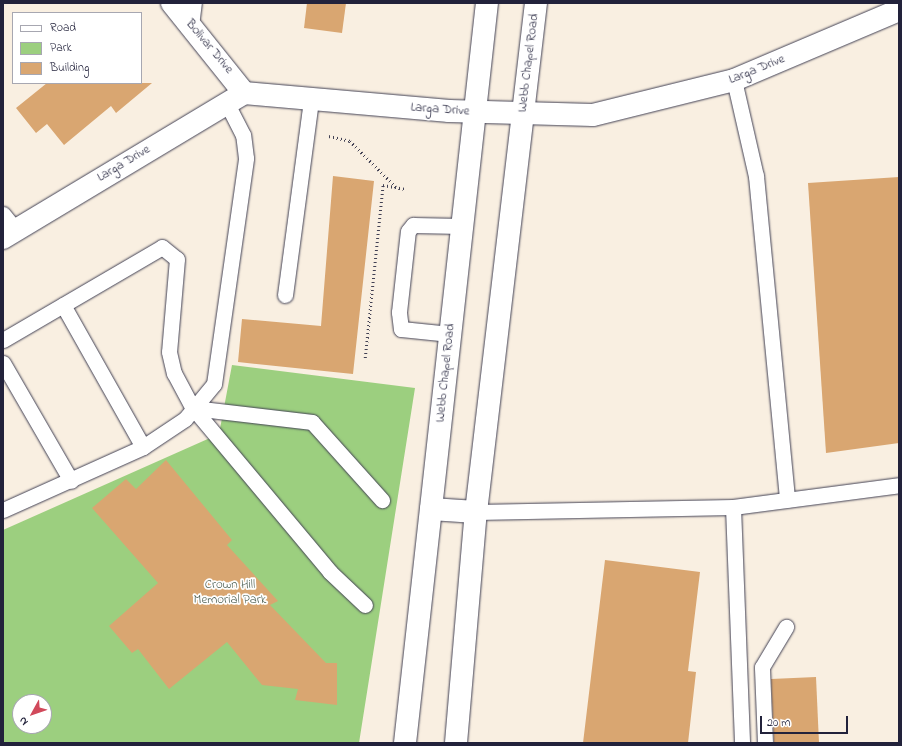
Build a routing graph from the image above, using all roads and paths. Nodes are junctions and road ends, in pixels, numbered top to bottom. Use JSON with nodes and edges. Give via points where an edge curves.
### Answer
{"nodes":[{"id":1,"x":172,"y":3,"type":"edge"},
{"id":2,"x":194,"y":3,"type":"edge"},
{"id":3,"x":487,"y":3,"type":"edge"},
{"id":4,"x":536,"y":3,"type":"edge"},
{"id":5,"x":899,"y":10,"type":"edge"},
{"id":6,"x":191,"y":26,"type":"junction"},
{"id":7,"x":734,"y":80,"type":"junction"},
{"id":8,"x":235,"y":97,"type":"junction"},
{"id":9,"x":311,"y":99,"type":"junction"},
{"id":10,"x":475,"y":112,"type":"junction"},
{"id":11,"x":523,"y":114,"type":"junction"},
{"id":12,"x":327,"y":135,"type":"dead end"},
{"id":13,"x":396,"y":187,"type":"junction"},
{"id":14,"x":406,"y":189,"type":"dead end"},
{"id":15,"x":462,"y":226,"type":"junction"},
{"id":16,"x":7,"y":227,"type":"edge"},
{"id":17,"x":285,"y":295,"type":"dead end"},
{"id":18,"x":63,"y":305,"type":"junction"},
{"id":19,"x":450,"y":334,"type":"junction"},
{"id":20,"x":3,"y":340,"type":"edge"},
{"id":21,"x":365,"y":358,"type":"dead end"},
{"id":22,"x":3,"y":363,"type":"edge"},
{"id":23,"x":193,"y":408,"type":"junction"},
{"id":24,"x":143,"y":447,"type":"junction"},
{"id":25,"x":71,"y":481,"type":"junction"},
{"id":26,"x":899,"y":486,"type":"edge"},
{"id":27,"x":382,"y":500,"type":"dead end"},
{"id":28,"x":787,"y":500,"type":"junction"},
{"id":29,"x":734,"y":507,"type":"junction"},
{"id":30,"x":431,"y":509,"type":"junction"},
{"id":31,"x":3,"y":510,"type":"edge"},
{"id":32,"x":476,"y":512,"type":"junction"},
{"id":33,"x":365,"y":604,"type":"dead end"},
{"id":34,"x":786,"y":627,"type":"dead end"},
{"id":35,"x":405,"y":743,"type":"edge"},
{"id":36,"x":456,"y":743,"type":"edge"},
{"id":37,"x":742,"y":743,"type":"edge"},
{"id":38,"x":765,"y":743,"type":"edge"}],
"edges":[{"from":1,"to":6,"type":"main road","name":"Bolivar Drive"},
{"from":2,"to":6,"type":"lane"},
{"from":3,"to":10,"type":"main road","name":"Webb Chapel Road"},
{"from":4,"to":11,"type":"main road","name":"Webb Chapel Road"},
{"from":5,"to":7,"type":"main road","name":"Larga Drive"},
{"from":6,"to":8,"type":"main road","name":"Bolivar Drive"},
{"from":7,"to":11,"type":"main road","name":"Larga Drive","via":[[593,115]]},
{"from":7,"to":28,"type":"lane","via":[[756,176]]},
{"from":8,"to":9,"type":"main road","name":"Larga Drive"},
{"from":8,"to":16,"type":"main road","name":"Larga Drive"},
{"from":8,"to":23,"type":"lane","via":[[246,158],[214,384]]},
{"from":9,"to":10,"type":"main road","name":"Larga Drive"},
{"from":9,"to":17,"type":"lane"},
{"from":10,"to":11,"type":"main road","name":"Larga Drive"},
{"from":10,"to":15,"type":"main road","name":"Webb Chapel Road"},
{"from":11,"to":32,"type":"main road","name":"Webb Chapel Road"},
{"from":12,"to":13,"type":"path","via":[[350,141]]},
{"from":13,"to":14,"type":"path"},
{"from":13,"to":21,"type":"path","via":[[383,185]]},
{"from":15,"to":19,"type":"main road","name":"Webb Chapel Road"},
{"from":15,"to":19,"type":"lane","via":[[413,225],[408,231],[405,253],[399,312],[402,328]]},
{"from":18,"to":20,"type":"lane"},
{"from":18,"to":23,"type":"lane","via":[[162,247],[177,259],[169,352],[174,373]]},
{"from":18,"to":24,"type":"lane"},
{"from":19,"to":30,"type":"main road","name":"Webb Chapel Road"},
{"from":22,"to":25,"type":"lane"},
{"from":23,"to":24,"type":"lane","via":[[186,419]]},
{"from":23,"to":27,"type":"lane","via":[[312,422]]},
{"from":23,"to":33,"type":"lane","via":[[330,572]]},
{"from":24,"to":25,"type":"lane"},
{"from":25,"to":31,"type":"lane"},
{"from":26,"to":28,"type":"lane"},
{"from":28,"to":29,"type":"lane"},
{"from":29,"to":32,"type":"lane"},
{"from":29,"to":37,"type":"lane"},
{"from":30,"to":32,"type":"main road"},
{"from":30,"to":35,"type":"main road","name":"Webb Chapel Road"},
{"from":32,"to":36,"type":"main road","name":"Webb Chapel Road"},
{"from":34,"to":38,"type":"lane","via":[[762,667]]}]}
